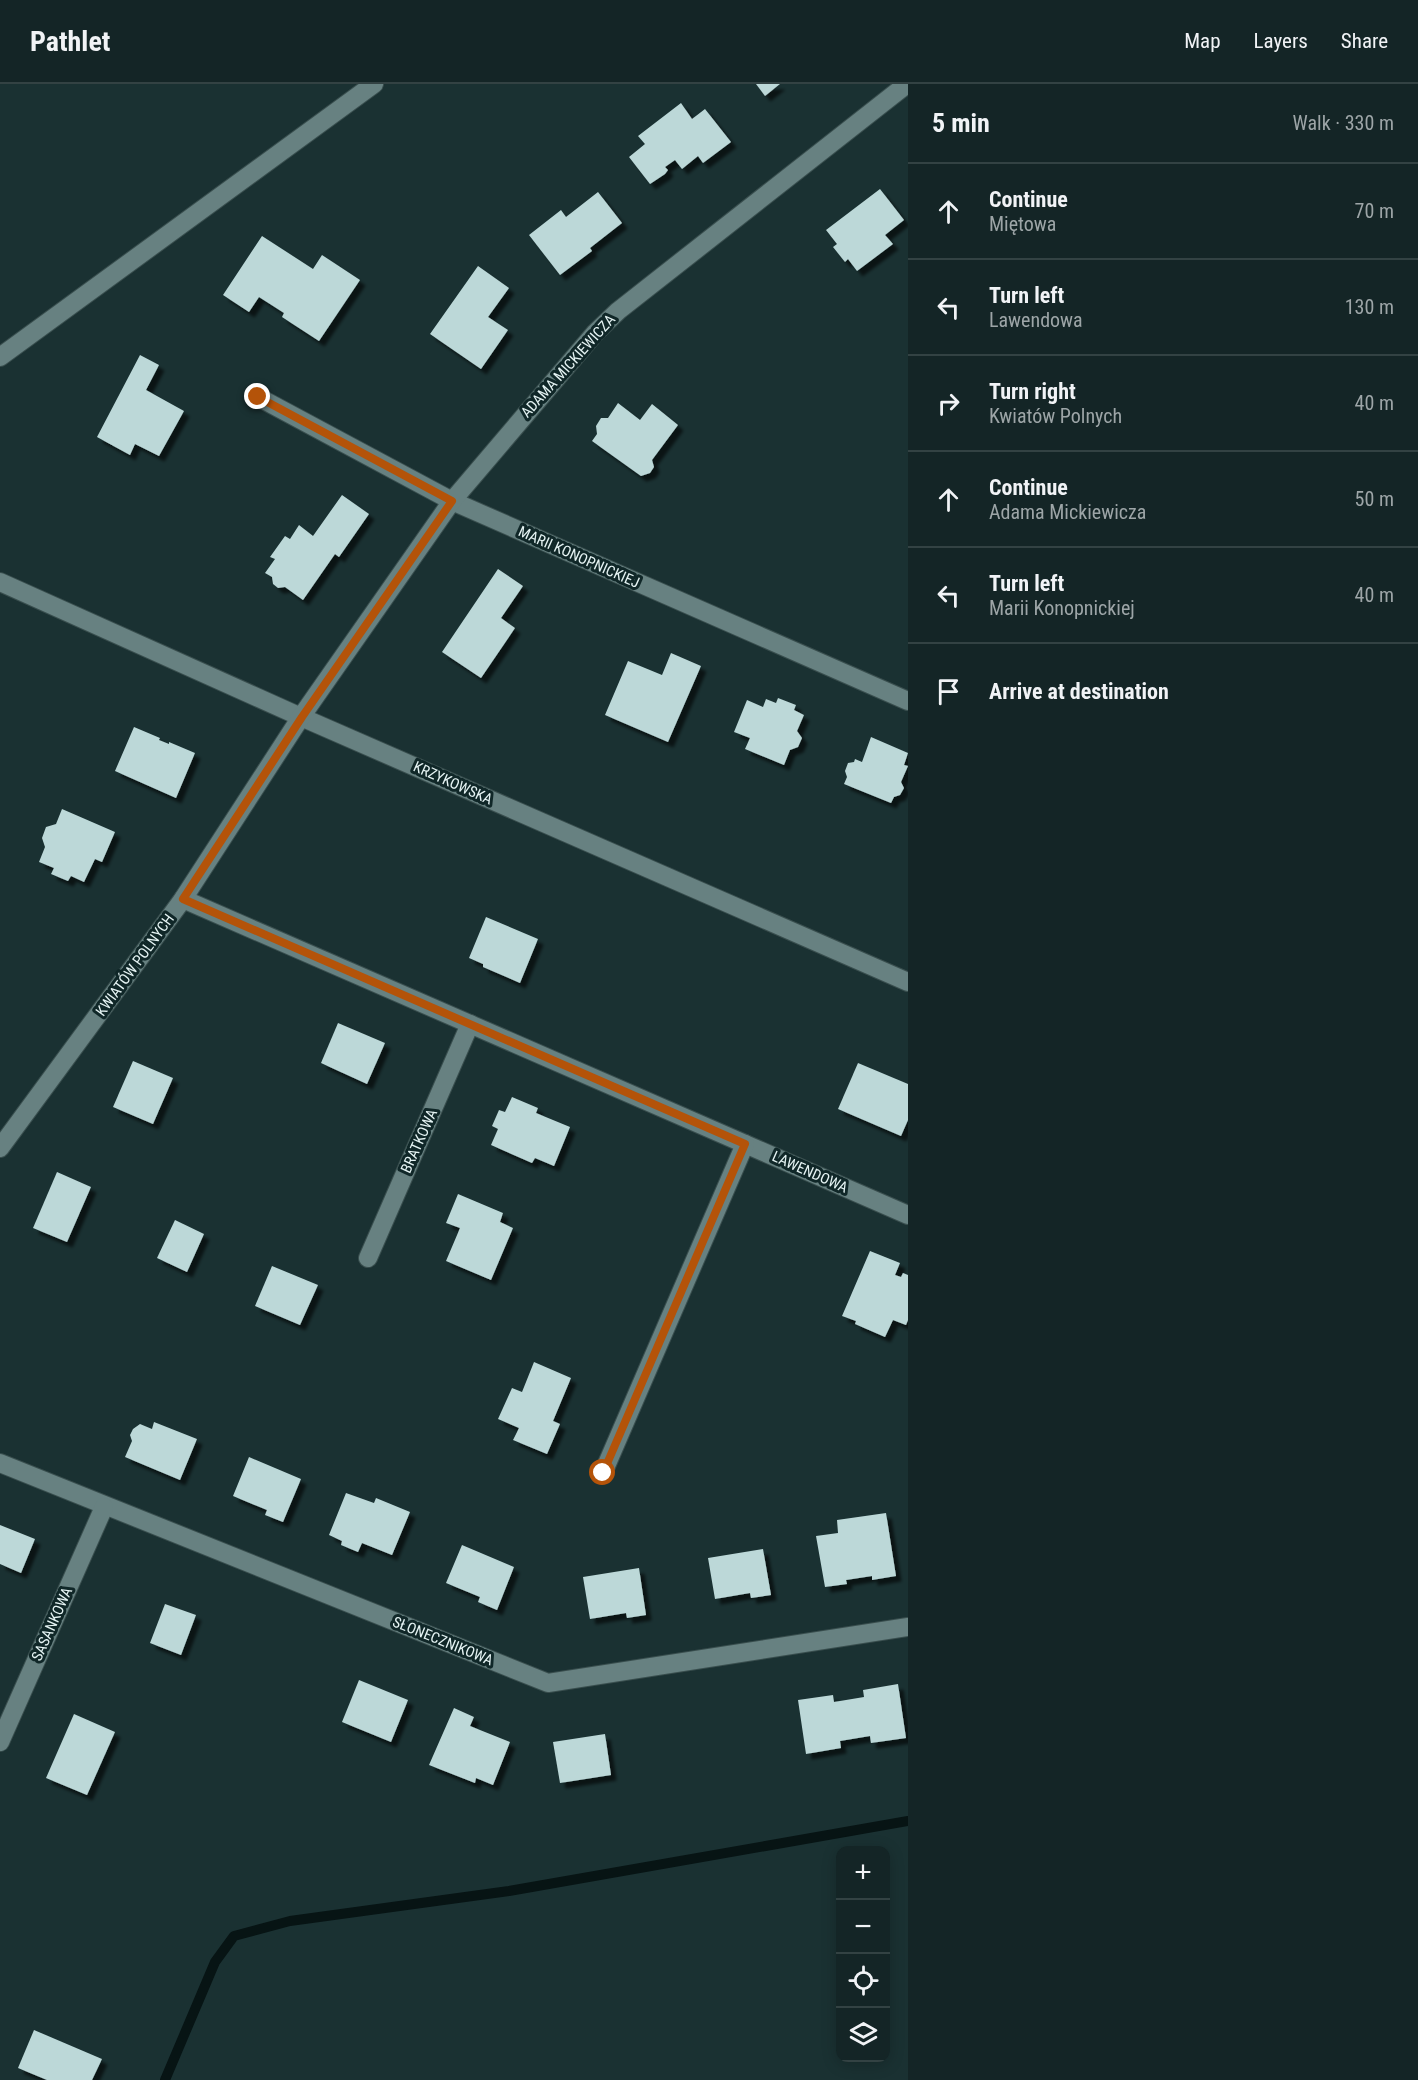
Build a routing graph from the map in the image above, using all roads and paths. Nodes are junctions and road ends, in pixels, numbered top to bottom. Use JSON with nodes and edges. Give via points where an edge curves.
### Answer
{"nodes":[{"id":1,"x":374,"y":84,"type":"edge"},
{"id":2,"x":906,"y":84,"type":"edge"},
{"id":3,"x":0,"y":357,"type":"edge"},
{"id":4,"x":258,"y":397,"type":"dead end"},
{"id":5,"x":452,"y":501,"type":"junction"},
{"id":6,"x":0,"y":582,"type":"edge"},
{"id":7,"x":908,"y":701,"type":"edge"},
{"id":8,"x":302,"y":717,"type":"junction"},
{"id":9,"x":183,"y":899,"type":"junction"},
{"id":10,"x":908,"y":982,"type":"edge"},
{"id":11,"x":470,"y":1024,"type":"junction"},
{"id":12,"x":745,"y":1144,"type":"junction"},
{"id":13,"x":0,"y":1148,"type":"edge"},
{"id":14,"x":908,"y":1215,"type":"edge"},
{"id":15,"x":368,"y":1258,"type":"dead end"},
{"id":16,"x":0,"y":1463,"type":"edge"},
{"id":17,"x":603,"y":1473,"type":"dead end"},
{"id":18,"x":104,"y":1507,"type":"junction"},
{"id":19,"x":908,"y":1627,"type":"edge"},
{"id":20,"x":0,"y":1742,"type":"edge"}],
"edges":[{"from":1,"to":3,"type":"street"},
{"from":2,"to":5,"type":"street","name":"ADAMA MICKIEWICZA","via":[[618,311]]},
{"from":4,"to":5,"type":"street","name":"MARII KONOPNICKIEJ"},
{"from":5,"to":7,"type":"street","name":"MARII KONOPNICKIEJ"},
{"from":5,"to":8,"type":"street","name":"ADAMA MICKIEWICZA"},
{"from":6,"to":8,"type":"street","name":"KRZYKOWSKA"},
{"from":8,"to":9,"type":"street","name":"KWIATÓW POLNYCH"},
{"from":8,"to":10,"type":"street","name":"KRZYKOWSKA"},
{"from":9,"to":11,"type":"street","name":"LAWENDOWA"},
{"from":9,"to":13,"type":"street","name":"KWIATÓW POLNYCH"},
{"from":11,"to":12,"type":"street","name":"LAWENDOWA"},
{"from":11,"to":15,"type":"street","name":"BRATKOWA"},
{"from":12,"to":14,"type":"street","name":"LAWENDOWA"},
{"from":12,"to":17,"type":"street"},
{"from":16,"to":18,"type":"street","name":"SŁONECZNIKOWA"},
{"from":18,"to":19,"type":"street","name":"SŁONECZNIKOWA","via":[[548,1683]]},
{"from":18,"to":20,"type":"street","name":"SASANKOWA"}]}
